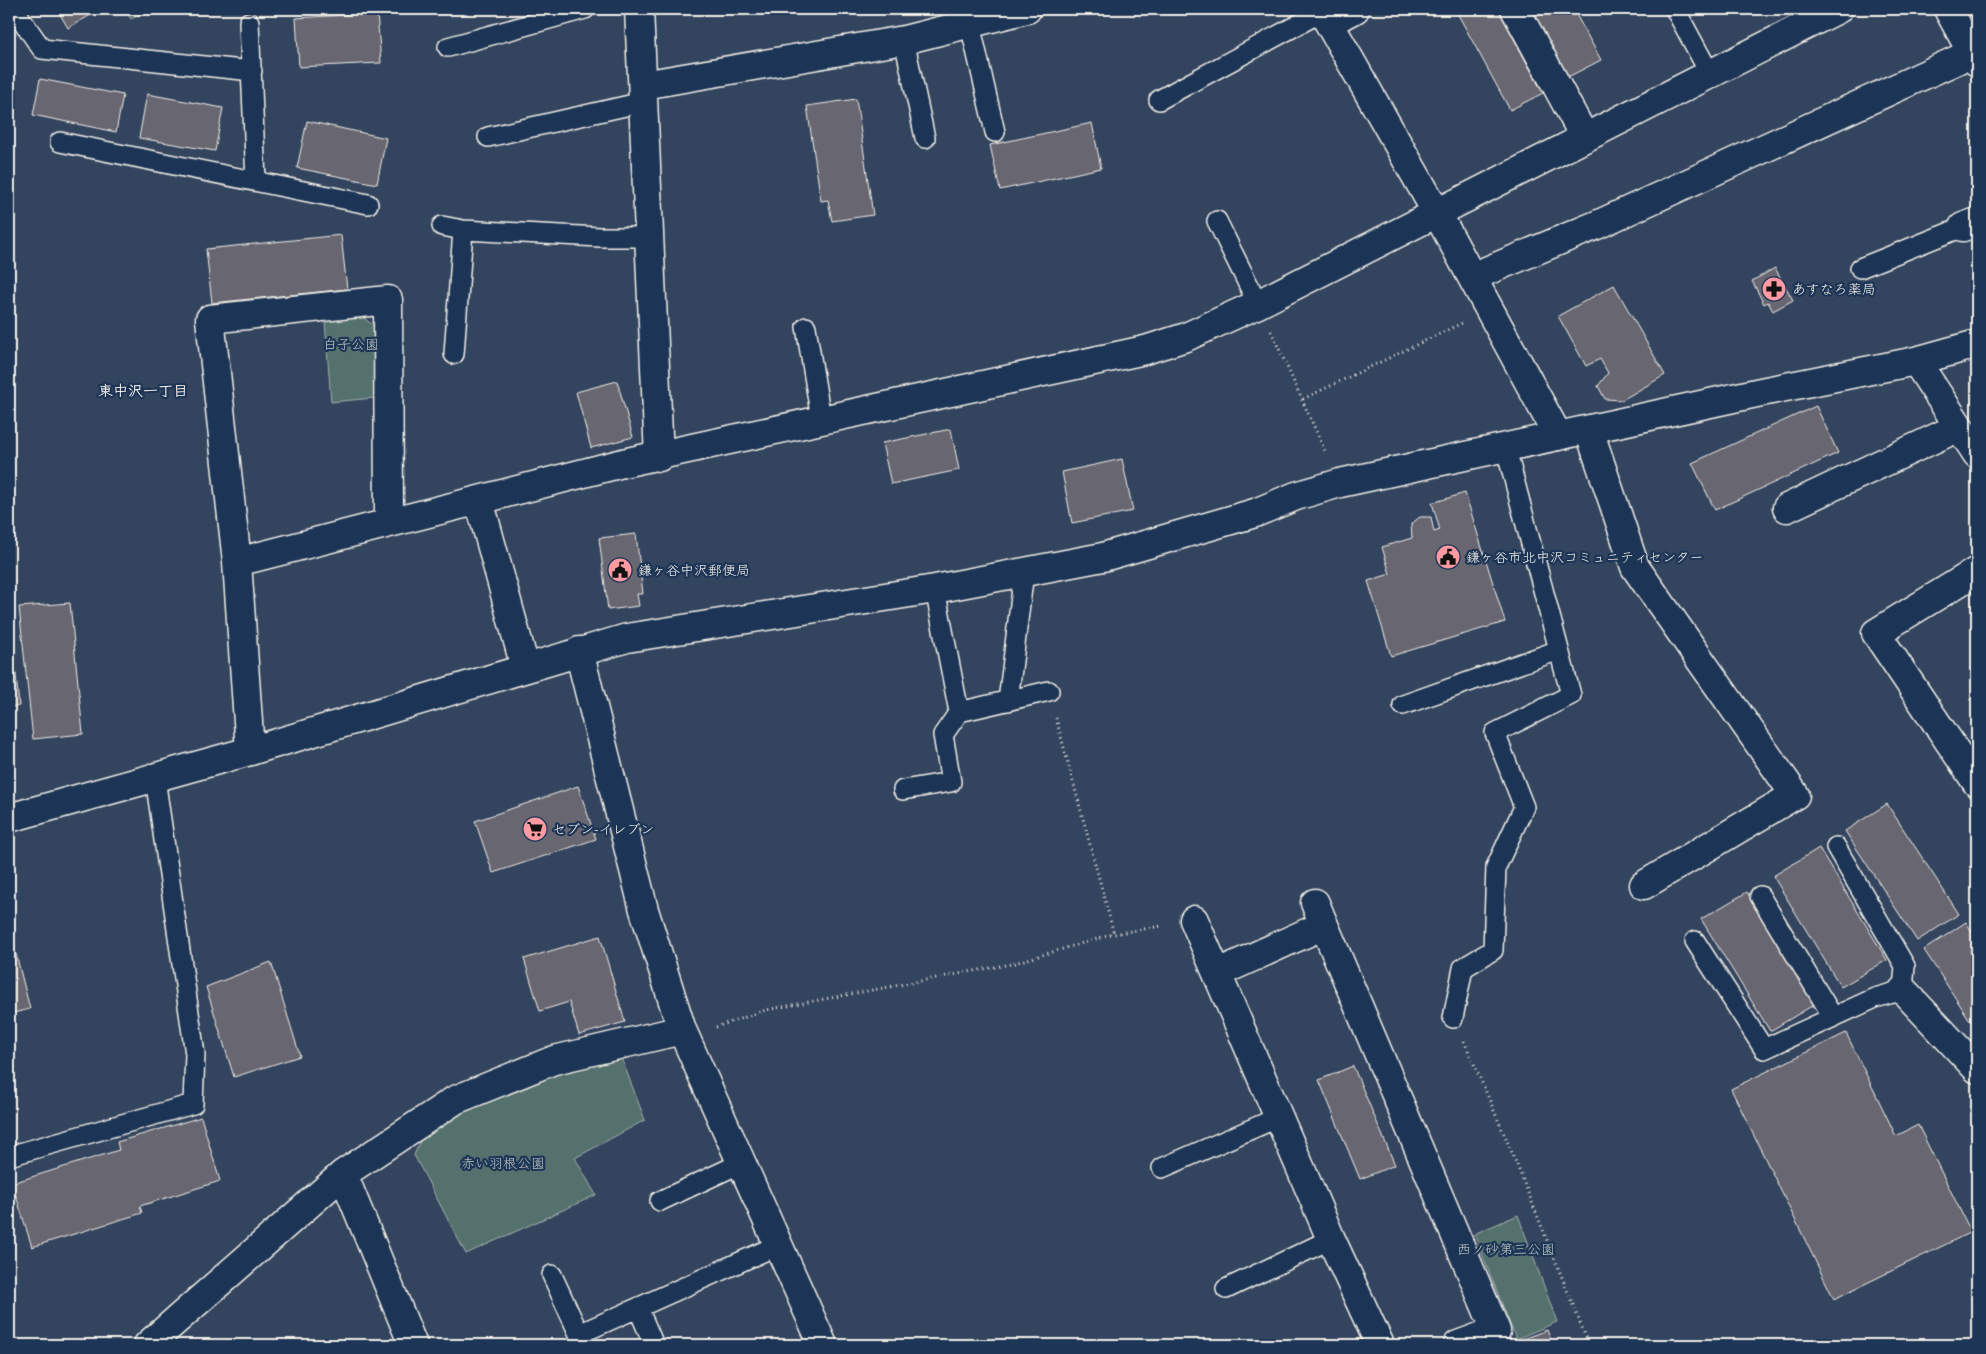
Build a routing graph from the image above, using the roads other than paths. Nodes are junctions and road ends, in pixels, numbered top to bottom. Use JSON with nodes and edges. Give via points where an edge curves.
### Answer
{"nodes":[{"id":1,"x":14,"y":9,"type":"edge"},
{"id":2,"x":585,"y":9,"type":"edge"},
{"id":3,"x":639,"y":9,"type":"edge"},
{"id":4,"x":1028,"y":9,"type":"edge"},
{"id":5,"x":1355,"y":9,"type":"edge"},
{"id":6,"x":1515,"y":9,"type":"edge"},
{"id":7,"x":1675,"y":9,"type":"edge"},
{"id":8,"x":1838,"y":9,"type":"edge"},
{"id":9,"x":1948,"y":9,"type":"edge"},
{"id":10,"x":1324,"y":14,"type":"edge"},
{"id":11,"x":249,"y":22,"type":"dead end"},
{"id":12,"x":970,"y":24,"type":"junction"},
{"id":13,"x":904,"y":40,"type":"junction"},
{"id":14,"x":1973,"y":46,"type":"edge"},
{"id":15,"x":448,"y":47,"type":"dead end"},
{"id":16,"x":252,"y":71,"type":"junction"},
{"id":17,"x":1710,"y":74,"type":"junction"},
{"id":18,"x":643,"y":94,"type":"junction"},
{"id":19,"x":1159,"y":100,"type":"dead end"},
{"id":20,"x":995,"y":132,"type":"dead end"},
{"id":21,"x":488,"y":137,"type":"dead end"},
{"id":22,"x":925,"y":138,"type":"dead end"},
{"id":23,"x":1585,"y":138,"type":"junction"},
{"id":24,"x":60,"y":142,"type":"dead end"},
{"id":25,"x":256,"y":181,"type":"junction"},
{"id":26,"x":368,"y":204,"type":"dead end"},
{"id":27,"x":1437,"y":213,"type":"junction"},
{"id":28,"x":1217,"y":221,"type":"dead end"},
{"id":29,"x":1970,"y":224,"type":"edge"},
{"id":30,"x":442,"y":226,"type":"dead end"},
{"id":31,"x":463,"y":230,"type":"junction"},
{"id":32,"x":649,"y":237,"type":"junction"},
{"id":33,"x":1860,"y":268,"type":"dead end"},
{"id":34,"x":1472,"y":277,"type":"junction"},
{"id":35,"x":1258,"y":304,"type":"junction"},
{"id":36,"x":806,"y":327,"type":"dead end"},
{"id":37,"x":1977,"y":344,"type":"edge"},
{"id":38,"x":454,"y":354,"type":"dead end"},
{"id":39,"x":1916,"y":361,"type":"junction"},
{"id":40,"x":822,"y":419,"type":"junction"},
{"id":41,"x":1959,"y":427,"type":"junction"},
{"id":42,"x":1590,"y":430,"type":"junction"},
{"id":43,"x":1558,"y":436,"type":"junction"},
{"id":44,"x":1506,"y":449,"type":"junction"},
{"id":45,"x":1977,"y":454,"type":"edge"},
{"id":46,"x":658,"y":456,"type":"junction"},
{"id":47,"x":479,"y":500,"type":"junction"},
{"id":48,"x":1787,"y":508,"type":"dead end"},
{"id":49,"x":388,"y":523,"type":"junction"},
{"id":50,"x":237,"y":562,"type":"junction"},
{"id":51,"x":1977,"y":571,"type":"edge"},
{"id":52,"x":1024,"y":572,"type":"junction"},
{"id":53,"x":935,"y":589,"type":"junction"},
{"id":54,"x":579,"y":650,"type":"junction"},
{"id":55,"x":1559,"y":650,"type":"junction"},
{"id":56,"x":525,"y":667,"type":"junction"},
{"id":57,"x":1049,"y":691,"type":"road end"},
{"id":58,"x":1008,"y":701,"type":"junction"},
{"id":59,"x":1403,"y":705,"type":"dead end"},
{"id":60,"x":959,"y":712,"type":"junction"},
{"id":61,"x":250,"y":751,"type":"junction"},
{"id":62,"x":155,"y":778,"type":"junction"},
{"id":63,"x":1977,"y":783,"type":"edge"},
{"id":64,"x":903,"y":790,"type":"dead end"},
{"id":65,"x":9,"y":818,"type":"edge"},
{"id":66,"x":1836,"y":847,"type":"dead end"},
{"id":67,"x":1644,"y":885,"type":"dead end"},
{"id":68,"x":1760,"y":896,"type":"dead end"},
{"id":69,"x":1194,"y":920,"type":"road end"},
{"id":70,"x":1695,"y":941,"type":"dead end"},
{"id":71,"x":1218,"y":973,"type":"junction"},
{"id":72,"x":1903,"y":990,"type":"junction"},
{"id":73,"x":1453,"y":1018,"type":"road end"},
{"id":74,"x":1833,"y":1018,"type":"junction"},
{"id":75,"x":682,"y":1030,"type":"junction"},
{"id":76,"x":1977,"y":1068,"type":"edge"},
{"id":77,"x":1279,"y":1117,"type":"junction"},
{"id":78,"x":9,"y":1156,"type":"edge"},
{"id":79,"x":742,"y":1163,"type":"junction"},
{"id":80,"x":1162,"y":1168,"type":"dead end"},
{"id":81,"x":344,"y":1174,"type":"junction"},
{"id":82,"x":660,"y":1201,"type":"dead end"},
{"id":83,"x":1331,"y":1239,"type":"junction"},
{"id":84,"x":778,"y":1245,"type":"junction"},
{"id":85,"x":552,"y":1275,"type":"dead end"},
{"id":86,"x":1226,"y":1288,"type":"dead end"},
{"id":87,"x":638,"y":1308,"type":"junction"},
{"id":88,"x":148,"y":1345,"type":"edge"},
{"id":89,"x":413,"y":1345,"type":"edge"},
{"id":90,"x":654,"y":1345,"type":"edge"},
{"id":91,"x":823,"y":1345,"type":"edge"},
{"id":92,"x":1380,"y":1345,"type":"edge"},
{"id":93,"x":1458,"y":1345,"type":"edge"}],
"edges":[{"from":1,"to":16,"type":"lane","via":[[42,49]]},
{"from":2,"to":15,"type":"lane"},
{"from":3,"to":18,"type":"street"},
{"from":4,"to":12,"type":"street"},
{"from":5,"to":10,"type":"street"},
{"from":6,"to":23,"type":"street"},
{"from":7,"to":17,"type":"lane"},
{"from":8,"to":17,"type":"street"},
{"from":9,"to":14,"type":"street"},
{"from":10,"to":19,"type":"lane"},
{"from":10,"to":27,"type":"street"},
{"from":11,"to":16,"type":"lane"},
{"from":12,"to":13,"type":"street"},
{"from":12,"to":20,"type":"lane"},
{"from":13,"to":18,"type":"street"},
{"from":13,"to":22,"type":"lane"},
{"from":14,"to":34,"type":"street","via":[[1599,224]]},
{"from":16,"to":25,"type":"lane"},
{"from":17,"to":23,"type":"street"},
{"from":18,"to":21,"type":"lane"},
{"from":18,"to":32,"type":"street"},
{"from":23,"to":27,"type":"street"},
{"from":24,"to":25,"type":"lane"},
{"from":25,"to":26,"type":"lane"},
{"from":27,"to":34,"type":"street"},
{"from":27,"to":35,"type":"street"},
{"from":28,"to":35,"type":"lane"},
{"from":29,"to":33,"type":"lane"},
{"from":30,"to":31,"type":"lane"},
{"from":31,"to":32,"type":"lane"},
{"from":31,"to":38,"type":"lane"},
{"from":32,"to":46,"type":"street"},
{"from":34,"to":43,"type":"street"},
{"from":35,"to":40,"type":"street","via":[[1186,337],[1145,350]]},
{"from":36,"to":40,"type":"lane"},
{"from":37,"to":39,"type":"street"},
{"from":39,"to":41,"type":"street"},
{"from":39,"to":42,"type":"street"},
{"from":40,"to":46,"type":"street"},
{"from":41,"to":45,"type":"street"},
{"from":41,"to":48,"type":"street"},
{"from":42,"to":43,"type":"street"},
{"from":42,"to":67,"type":"street","via":[[1635,567],[1795,795]]},
{"from":43,"to":44,"type":"street"},
{"from":44,"to":52,"type":"street","via":[[1340,484],[1103,557]]},
{"from":44,"to":55,"type":"lane"},
{"from":46,"to":47,"type":"street"},
{"from":47,"to":49,"type":"street"},
{"from":47,"to":56,"type":"street"},
{"from":49,"to":50,"type":"street"},
{"from":49,"to":50,"type":"street","via":[[388,300],[210,319]]},
{"from":50,"to":61,"type":"street"},
{"from":51,"to":63,"type":"street","via":[[1876,632]]},
{"from":52,"to":53,"type":"street"},
{"from":52,"to":58,"type":"lane"},
{"from":53,"to":54,"type":"street","via":[[627,638]]},
{"from":53,"to":60,"type":"lane"},
{"from":54,"to":56,"type":"street"},
{"from":54,"to":75,"type":"street","via":[[644,910]]},
{"from":55,"to":59,"type":"lane"},
{"from":55,"to":73,"type":"lane","via":[[1571,695],[1495,734],[1524,807],[1496,867],[1493,950],[1463,968]]},
{"from":56,"to":61,"type":"street"},
{"from":57,"to":58,"type":"lane"},
{"from":58,"to":60,"type":"lane"},
{"from":60,"to":64,"type":"lane","via":[[943,735],[951,782]]},
{"from":61,"to":62,"type":"street"},
{"from":62,"to":65,"type":"street"},
{"from":62,"to":78,"type":"lane","via":[[195,1054],[194,1104]]},
{"from":66,"to":72,"type":"lane","via":[[1905,966]]},
{"from":68,"to":74,"type":"lane"},
{"from":69,"to":71,"type":"street"},
{"from":70,"to":74,"type":"lane","via":[[1764,1049]]},
{"from":71,"to":77,"type":"street"},
{"from":71,"to":93,"type":"street","via":[[1319,914],[1496,1331]]},
{"from":72,"to":74,"type":"lane","via":[[1875,998]]},
{"from":72,"to":76,"type":"street"},
{"from":75,"to":79,"type":"street"},
{"from":75,"to":81,"type":"street","via":[[554,1060],[455,1100]]},
{"from":77,"to":80,"type":"lane"},
{"from":77,"to":83,"type":"street"},
{"from":79,"to":82,"type":"lane"},
{"from":79,"to":84,"type":"street"},
{"from":81,"to":88,"type":"street"},
{"from":81,"to":89,"type":"street"},
{"from":83,"to":86,"type":"lane"},
{"from":83,"to":92,"type":"street"},
{"from":84,"to":87,"type":"lane"},
{"from":84,"to":91,"type":"street"},
{"from":85,"to":87,"type":"lane","via":[[579,1334]]},
{"from":87,"to":90,"type":"lane"}]}
